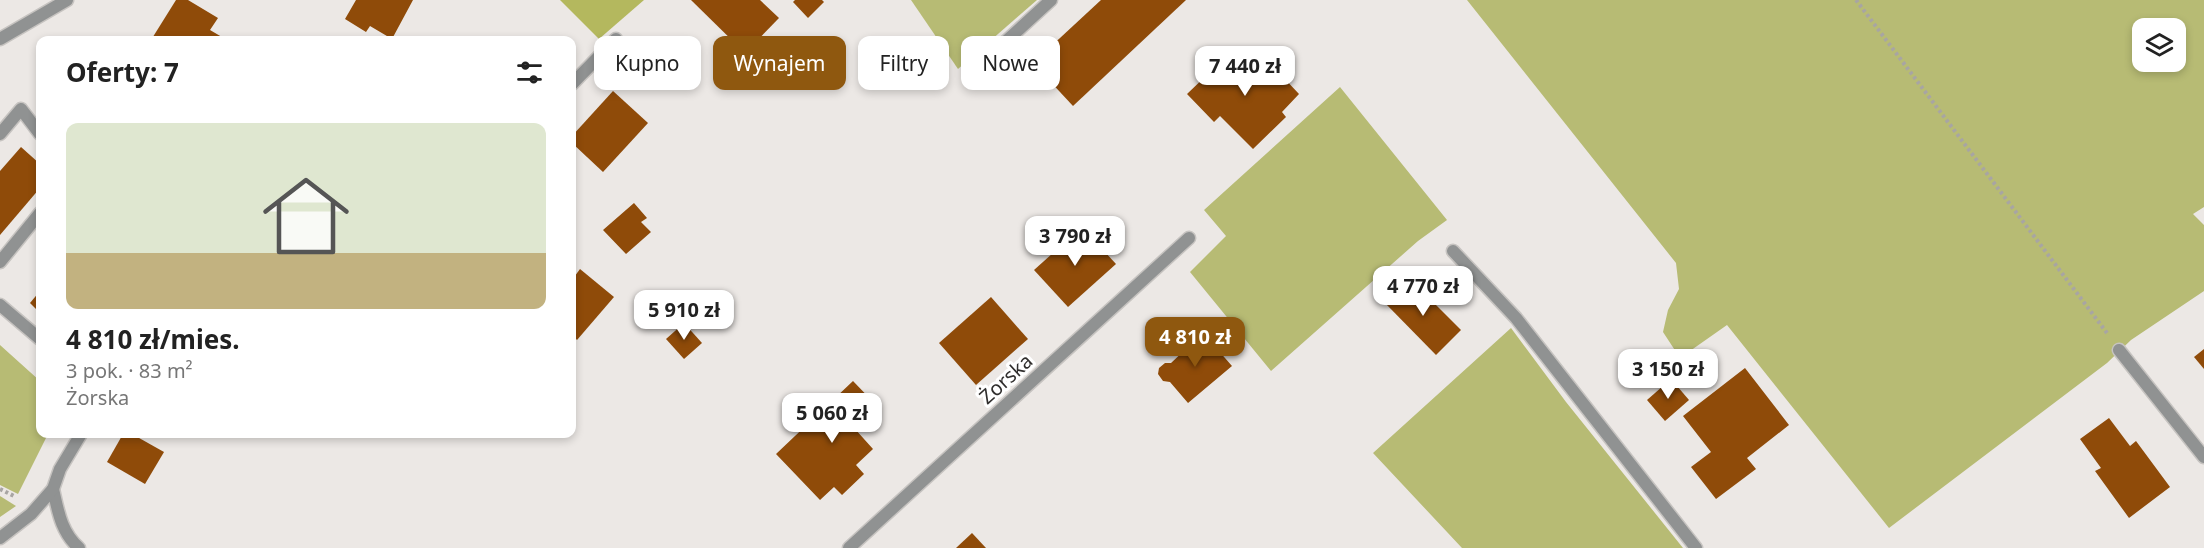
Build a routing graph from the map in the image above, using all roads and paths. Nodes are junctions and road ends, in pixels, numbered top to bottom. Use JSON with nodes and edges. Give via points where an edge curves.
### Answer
{"nodes":[{"id":1,"x":67,"y":0,"type":"edge"},
{"id":2,"x":1051,"y":0,"type":"edge"},
{"id":3,"x":1857,"y":0,"type":"edge"},
{"id":4,"x":1012,"y":36,"type":"edge"},
{"id":5,"x":0,"y":39,"type":"edge"},
{"id":6,"x":594,"y":62,"type":"edge"},
{"id":7,"x":576,"y":80,"type":"edge"},
{"id":8,"x":36,"y":129,"type":"edge"},
{"id":9,"x":0,"y":134,"type":"edge"},
{"id":10,"x":36,"y":218,"type":"edge"},
{"id":11,"x":1189,"y":238,"type":"dead end"},
{"id":12,"x":1453,"y":250,"type":"dead end"},
{"id":13,"x":0,"y":262,"type":"edge"},
{"id":14,"x":0,"y":305,"type":"edge"},
{"id":15,"x":36,"y":336,"type":"edge"},
{"id":16,"x":2119,"y":350,"type":"joint"},
{"id":17,"x":79,"y":438,"type":"edge"},
{"id":18,"x":2204,"y":457,"type":"edge"},
{"id":19,"x":0,"y":489,"type":"edge"},
{"id":20,"x":52,"y":489,"type":"junction"},
{"id":21,"x":19,"y":499,"type":"dead end"},
{"id":22,"x":0,"y":538,"type":"edge"},
{"id":23,"x":79,"y":548,"type":"edge"},
{"id":24,"x":849,"y":548,"type":"edge"},
{"id":25,"x":1696,"y":548,"type":"edge"}],
"edges":[{"from":1,"to":5,"type":"street"},
{"from":2,"to":4,"type":"street"},
{"from":3,"to":16,"type":"path"},
{"from":6,"to":7,"type":"street"},
{"from":8,"to":9,"type":"street","via":[[21,109]]},
{"from":10,"to":13,"type":"street"},
{"from":11,"to":24,"type":"street","name":"Żorska"},
{"from":12,"to":25,"type":"street","via":[[1516,318]]},
{"from":14,"to":15,"type":"street"},
{"from":16,"to":18,"type":"street"},
{"from":17,"to":20,"type":"street"},
{"from":19,"to":21,"type":"path"},
{"from":20,"to":22,"type":"street","via":[[31,514]]},
{"from":20,"to":23,"type":"street","via":[[60,521]]}]}
